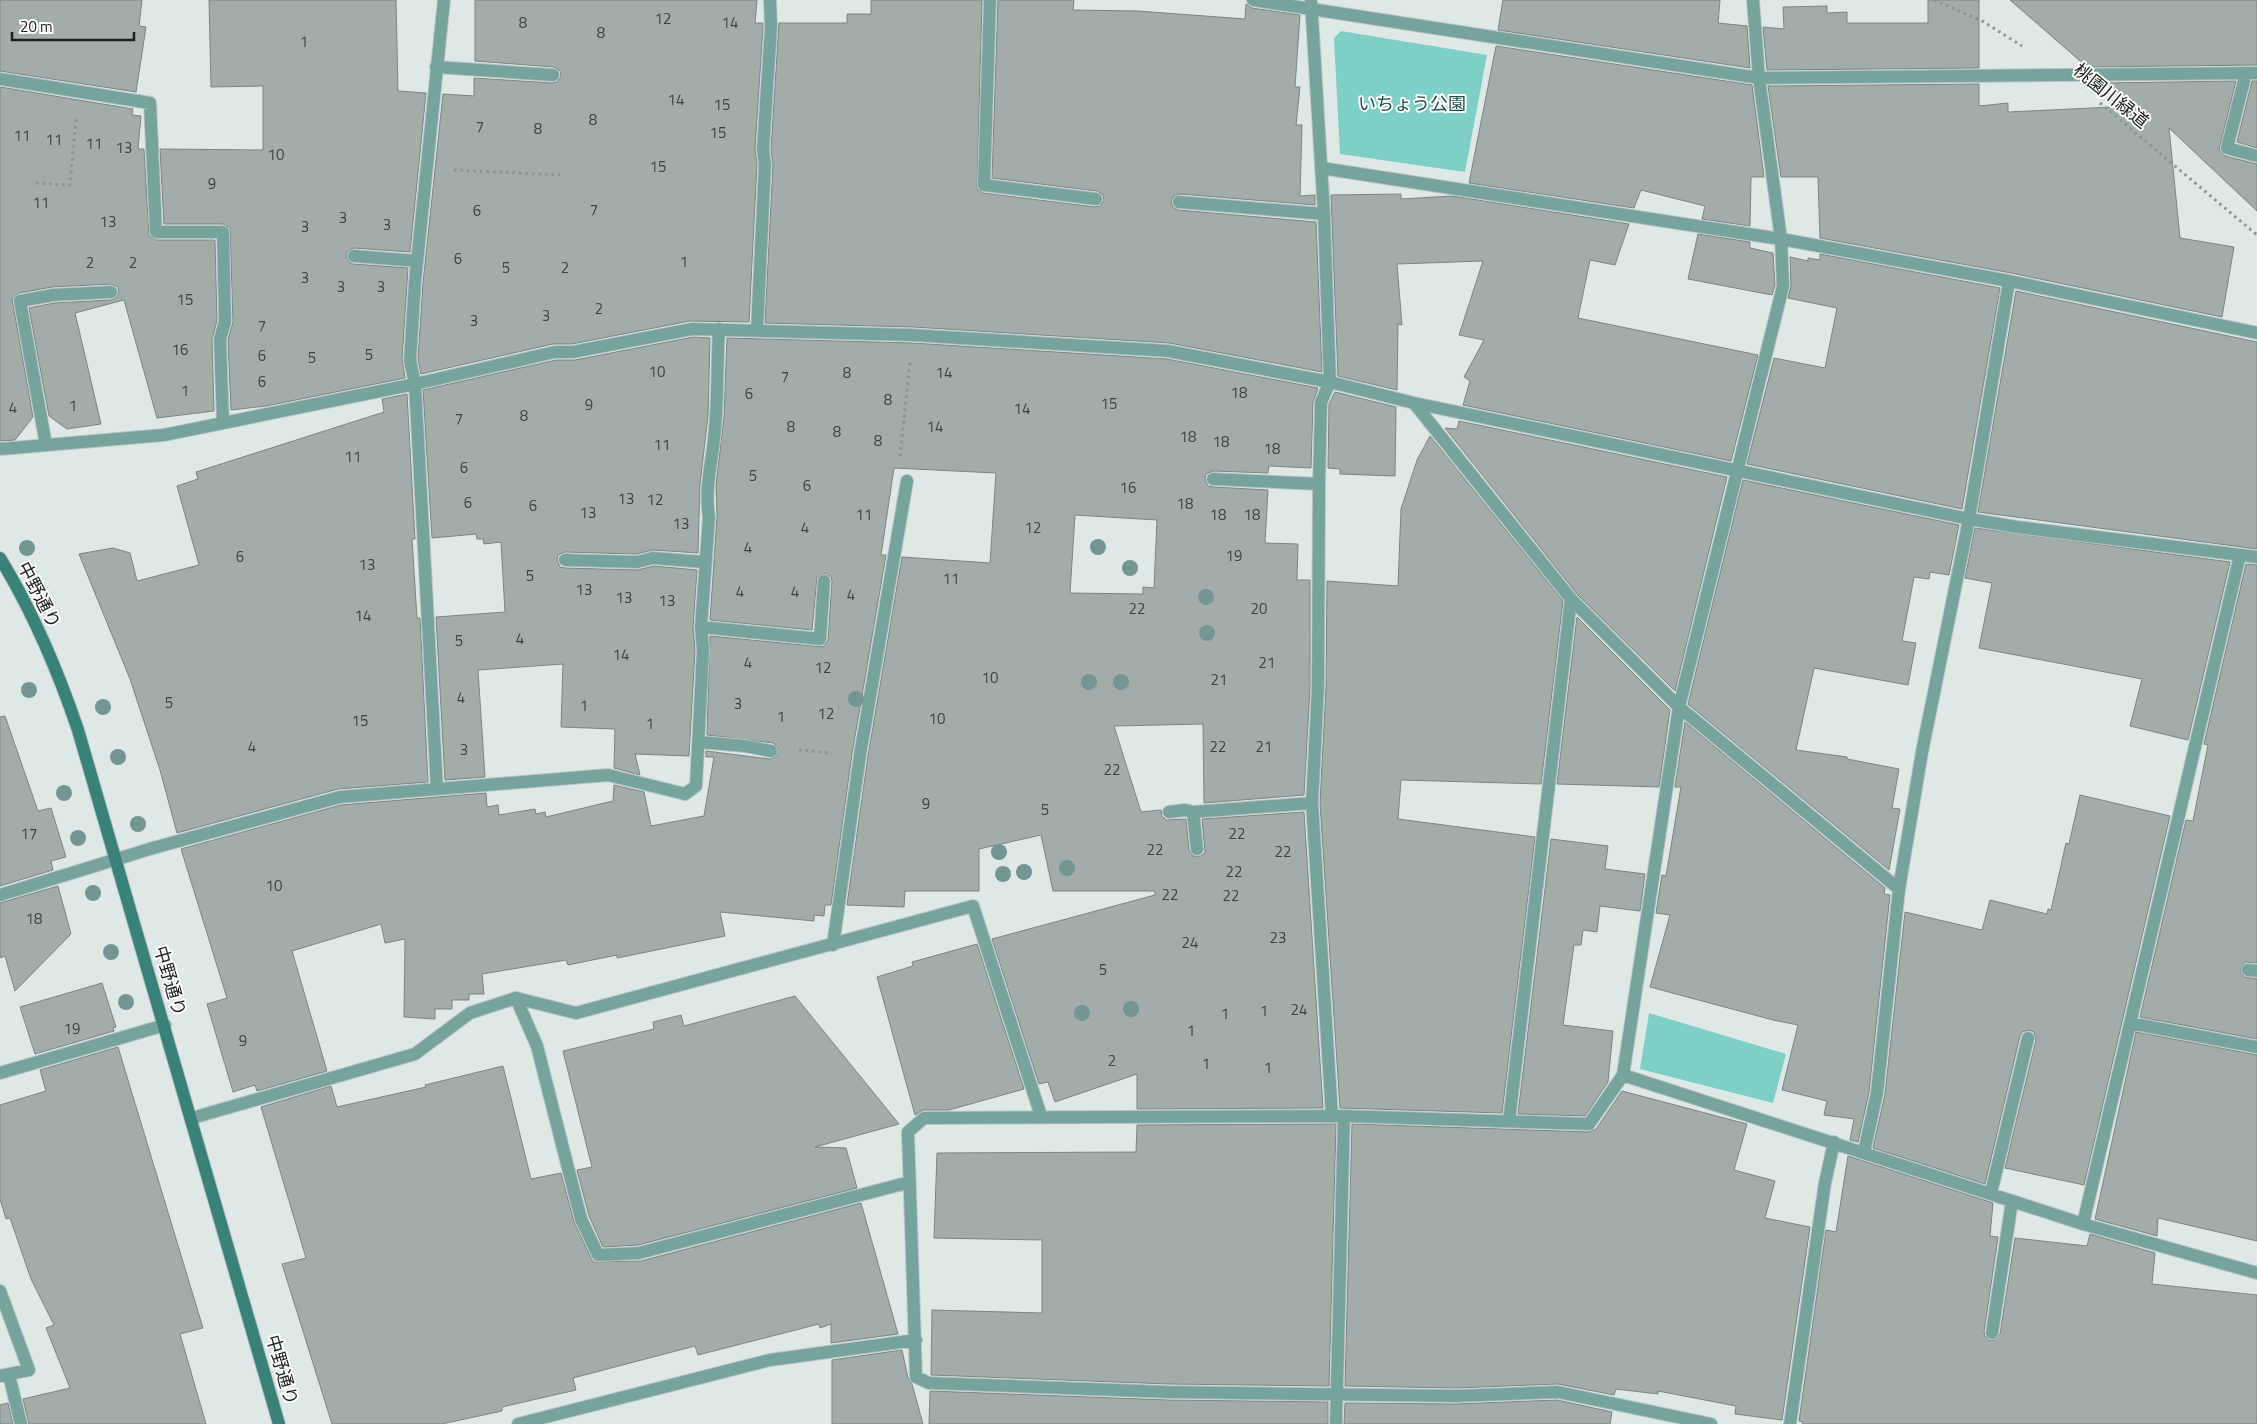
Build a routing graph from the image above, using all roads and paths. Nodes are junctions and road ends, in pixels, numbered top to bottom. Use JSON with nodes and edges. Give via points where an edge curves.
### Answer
{"nodes":[{"id":1,"x":444,"y":0,"type":"edge"},
{"id":2,"x":770,"y":0,"type":"edge"},
{"id":3,"x":990,"y":0,"type":"edge"},
{"id":4,"x":1253,"y":0,"type":"edge"},
{"id":5,"x":1753,"y":0,"type":"edge"},
{"id":6,"x":1934,"y":0,"type":"edge"},
{"id":7,"x":1311,"y":5,"type":"edge"},
{"id":8,"x":2024,"y":48,"type":"dead end"},
{"id":9,"x":436,"y":67,"type":"junction"},
{"id":10,"x":2251,"y":73,"type":"edge"},
{"id":11,"x":553,"y":75,"type":"dead end"},
{"id":12,"x":2063,"y":75,"type":"junction"},
{"id":13,"x":1759,"y":78,"type":"junction"},
{"id":14,"x":0,"y":79,"type":"edge"},
{"id":15,"x":78,"y":91,"type":"junction"},
{"id":16,"x":2257,"y":156,"type":"edge"},
{"id":17,"x":426,"y":168,"type":"junction"},
{"id":18,"x":1321,"y":168,"type":"junction"},
{"id":19,"x":561,"y":175,"type":"dead end"},
{"id":20,"x":36,"y":183,"type":"dead end"},
{"id":21,"x":1096,"y":199,"type":"dead end"},
{"id":22,"x":1179,"y":202,"type":"dead end"},
{"id":23,"x":1324,"y":214,"type":"junction"},
{"id":24,"x":2257,"y":234,"type":"edge"},
{"id":25,"x":1781,"y":239,"type":"junction"},
{"id":26,"x":354,"y":256,"type":"dead end"},
{"id":27,"x":417,"y":261,"type":"junction"},
{"id":28,"x":2010,"y":281,"type":"junction"},
{"id":29,"x":111,"y":292,"type":"dead end"},
{"id":30,"x":719,"y":328,"type":"junction"},
{"id":31,"x":756,"y":330,"type":"junction"},
{"id":32,"x":2257,"y":333,"type":"edge"},
{"id":33,"x":912,"y":335,"type":"junction"},
{"id":34,"x":1330,"y":382,"type":"junction"},
{"id":35,"x":415,"y":384,"type":"junction"},
{"id":36,"x":1414,"y":403,"type":"junction"},
{"id":37,"x":224,"y":422,"type":"junction"},
{"id":38,"x":46,"y":445,"type":"junction"},
{"id":39,"x":0,"y":449,"type":"edge"},
{"id":40,"x":1736,"y":469,"type":"junction"},
{"id":41,"x":1213,"y":479,"type":"dead end"},
{"id":42,"x":907,"y":481,"type":"joint"},
{"id":43,"x":1318,"y":484,"type":"junction"},
{"id":44,"x":1969,"y":519,"type":"junction"},
{"id":45,"x":2240,"y":555,"type":"junction"},
{"id":46,"x":2257,"y":557,"type":"edge"},
{"id":47,"x":0,"y":558,"type":"edge"},
{"id":48,"x":565,"y":560,"type":"dead end"},
{"id":49,"x":704,"y":562,"type":"junction"},
{"id":50,"x":824,"y":581,"type":"dead end"},
{"id":51,"x":1571,"y":599,"type":"junction"},
{"id":52,"x":701,"y":627,"type":"junction"},
{"id":53,"x":1679,"y":707,"type":"junction"},
{"id":54,"x":699,"y":742,"type":"junction"},
{"id":55,"x":771,"y":751,"type":"joint"},
{"id":56,"x":836,"y":753,"type":"dead end"},
{"id":57,"x":437,"y":789,"type":"junction"},
{"id":58,"x":1312,"y":803,"type":"junction"},
{"id":59,"x":1169,"y":812,"type":"dead end"},
{"id":60,"x":1194,"y":812,"type":"junction"},
{"id":61,"x":1197,"y":849,"type":"dead end"},
{"id":62,"x":117,"y":859,"type":"junction"},
{"id":63,"x":1899,"y":889,"type":"junction"},
{"id":64,"x":0,"y":895,"type":"edge"},
{"id":65,"x":833,"y":944,"type":"junction"},
{"id":66,"x":516,"y":998,"type":"junction"},
{"id":67,"x":2130,"y":1023,"type":"junction"},
{"id":68,"x":164,"y":1025,"type":"junction"},
{"id":69,"x":2028,"y":1038,"type":"dead end"},
{"id":70,"x":2257,"y":1047,"type":"edge"},
{"id":71,"x":0,"y":1073,"type":"edge"},
{"id":72,"x":1623,"y":1075,"type":"junction"},
{"id":73,"x":1041,"y":1116,"type":"junction"},
{"id":74,"x":1338,"y":1116,"type":"junction"},
{"id":75,"x":192,"y":1118,"type":"junction"},
{"id":76,"x":1509,"y":1121,"type":"junction"},
{"id":77,"x":1834,"y":1142,"type":"junction"},
{"id":78,"x":1864,"y":1152,"type":"junction"},
{"id":79,"x":910,"y":1182,"type":"junction"},
{"id":80,"x":1990,"y":1193,"type":"junction"},
{"id":81,"x":2012,"y":1201,"type":"junction"},
{"id":82,"x":2083,"y":1224,"type":"junction"},
{"id":83,"x":2257,"y":1273,"type":"edge"},
{"id":84,"x":0,"y":1291,"type":"edge"},
{"id":85,"x":1992,"y":1333,"type":"dead end"},
{"id":86,"x":916,"y":1340,"type":"junction"},
{"id":87,"x":4,"y":1376,"type":"edge"},
{"id":88,"x":1337,"y":1393,"type":"junction"},
{"id":89,"x":21,"y":1424,"type":"edge"},
{"id":90,"x":279,"y":1424,"type":"edge"},
{"id":91,"x":518,"y":1424,"type":"edge"},
{"id":92,"x":1336,"y":1424,"type":"edge"},
{"id":93,"x":1711,"y":1424,"type":"edge"},
{"id":94,"x":1790,"y":1424,"type":"edge"}],
"edges":[{"from":1,"to":9,"type":"street"},
{"from":2,"to":31,"type":"street"},
{"from":3,"to":21,"type":"street","via":[[984,185]]},
{"from":4,"to":7,"type":"street"},
{"from":5,"to":13,"type":"street"},
{"from":6,"to":8,"type":"path","via":[[1984,22]]},
{"from":7,"to":13,"type":"street"},
{"from":7,"to":18,"type":"street"},
{"from":9,"to":11,"type":"street"},
{"from":9,"to":17,"type":"street"},
{"from":10,"to":12,"type":"street"},
{"from":10,"to":16,"type":"street","via":[[2227,148]]},
{"from":12,"to":13,"type":"street"},
{"from":12,"to":24,"type":"path","name":"桃園川緑道"},
{"from":13,"to":25,"type":"street"},
{"from":14,"to":15,"type":"street"},
{"from":15,"to":20,"type":"path","via":[[70,185]]},
{"from":15,"to":37,"type":"street","via":[[150,103],[156,232],[223,232],[225,322],[220,339]]},
{"from":17,"to":19,"type":"path"},
{"from":17,"to":27,"type":"street"},
{"from":18,"to":23,"type":"street"},
{"from":18,"to":25,"type":"street"},
{"from":22,"to":23,"type":"street"},
{"from":23,"to":34,"type":"street"},
{"from":25,"to":28,"type":"street"},
{"from":25,"to":40,"type":"street","via":[[1783,286]]},
{"from":26,"to":27,"type":"street"},
{"from":27,"to":35,"type":"street","via":[[410,360]]},
{"from":28,"to":32,"type":"street"},
{"from":28,"to":44,"type":"street"},
{"from":29,"to":38,"type":"street","via":[[53,295],[20,301]]},
{"from":30,"to":31,"type":"street"},
{"from":30,"to":35,"type":"street","via":[[692,328],[572,352],[555,352]]},
{"from":30,"to":49,"type":"street","via":[[715,431]]},
{"from":31,"to":33,"type":"street"},
{"from":33,"to":34,"type":"street","via":[[1168,351]]},
{"from":33,"to":42,"type":"path","via":[[899,462]]},
{"from":34,"to":36,"type":"street"},
{"from":34,"to":43,"type":"street","via":[[1321,402]]},
{"from":35,"to":37,"type":"street"},
{"from":35,"to":57,"type":"street"},
{"from":36,"to":40,"type":"street"},
{"from":36,"to":51,"type":"street"},
{"from":37,"to":38,"type":"street","via":[[164,435]]},
{"from":38,"to":39,"type":"street"},
{"from":40,"to":44,"type":"street"},
{"from":40,"to":53,"type":"street"},
{"from":41,"to":43,"type":"street"},
{"from":42,"to":65,"type":"street","via":[[860,755]]},
{"from":43,"to":58,"type":"street","via":[[1318,688]]},
{"from":44,"to":45,"type":"street","via":[[2017,528]]},
{"from":44,"to":63,"type":"street","via":[[1922,752]]},
{"from":45,"to":46,"type":"street"},
{"from":45,"to":67,"type":"street"},
{"from":47,"to":62,"type":"main road","name":"中野通り","via":[[35,623],[64,690]]},
{"from":48,"to":49,"type":"street","via":[[637,562],[653,558]]},
{"from":49,"to":52,"type":"street"},
{"from":50,"to":52,"type":"street","via":[[820,639]]},
{"from":51,"to":53,"type":"street"},
{"from":51,"to":76,"type":"street"},
{"from":52,"to":54,"type":"street"},
{"from":53,"to":63,"type":"street"},
{"from":53,"to":72,"type":"street"},
{"from":54,"to":55,"type":"street"},
{"from":54,"to":57,"type":"street","via":[[696,786],[685,794],[608,775]]},
{"from":55,"to":56,"type":"path","via":[[780,748]]},
{"from":57,"to":62,"type":"street","via":[[340,797]]},
{"from":58,"to":60,"type":"street"},
{"from":58,"to":74,"type":"street"},
{"from":59,"to":60,"type":"street"},
{"from":60,"to":61,"type":"street"},
{"from":62,"to":64,"type":"street"},
{"from":62,"to":68,"type":"main road","name":"中野通り"},
{"from":63,"to":78,"type":"street","via":[[1877,1093]]},
{"from":65,"to":66,"type":"street","via":[[576,1013]]},
{"from":65,"to":73,"type":"street","via":[[973,906]]},
{"from":66,"to":75,"type":"street","via":[[470,1013],[415,1054]]},
{"from":66,"to":79,"type":"street","via":[[537,1046],[581,1219],[598,1255],[639,1253]]},
{"from":67,"to":70,"type":"street"},
{"from":67,"to":82,"type":"street"},
{"from":68,"to":71,"type":"street"},
{"from":68,"to":75,"type":"main road","name":"中野通り"},
{"from":69,"to":80,"type":"street"},
{"from":72,"to":76,"type":"street","via":[[1589,1124]]},
{"from":72,"to":77,"type":"street"},
{"from":73,"to":74,"type":"street"},
{"from":73,"to":79,"type":"street","via":[[924,1118],[908,1132]]},
{"from":74,"to":76,"type":"street"},
{"from":74,"to":88,"type":"street"},
{"from":75,"to":90,"type":"main road","name":"中野通り"},
{"from":77,"to":78,"type":"street"},
{"from":77,"to":94,"type":"street","via":[[1825,1183]]},
{"from":78,"to":80,"type":"street"},
{"from":79,"to":86,"type":"street"},
{"from":80,"to":81,"type":"street"},
{"from":81,"to":82,"type":"street"},
{"from":81,"to":85,"type":"street"},
{"from":82,"to":83,"type":"street"},
{"from":84,"to":87,"type":"street","via":[[30,1370]]},
{"from":86,"to":88,"type":"street","via":[[916,1377],[929,1383],[1168,1392]]},
{"from":86,"to":91,"type":"street","via":[[770,1360]]},
{"from":87,"to":89,"type":"street"},
{"from":88,"to":92,"type":"street"},
{"from":88,"to":93,"type":"street","via":[[1456,1396],[1558,1392]]}]}
